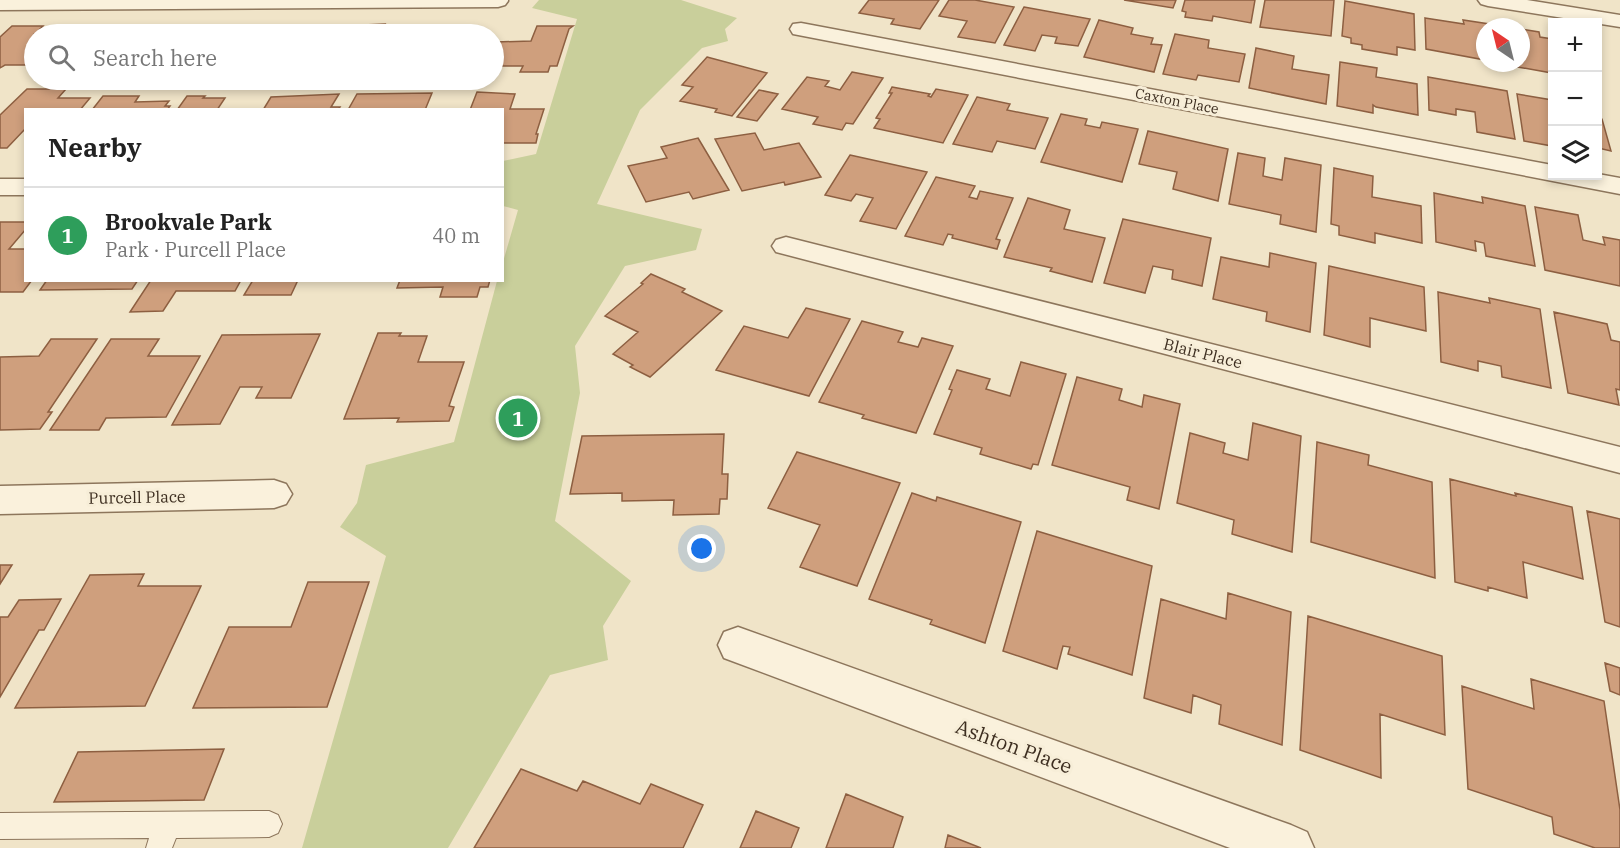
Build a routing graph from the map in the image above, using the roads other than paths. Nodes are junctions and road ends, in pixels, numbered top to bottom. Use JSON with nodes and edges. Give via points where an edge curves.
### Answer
{"nodes":[{"id":1,"x":1488,"y":0,"type":"edge"},
{"id":2,"x":1612,"y":0,"type":"edge"},
{"id":3,"x":498,"y":1,"type":"edge"},
{"id":4,"x":0,"y":4,"type":"edge"},
{"id":5,"x":1620,"y":22,"type":"edge"},
{"id":6,"x":801,"y":29,"type":"dead end"},
{"id":7,"x":1548,"y":172,"type":"edge"},
{"id":8,"x":1588,"y":180,"type":"edge"},
{"id":9,"x":1620,"y":186,"type":"edge"},
{"id":10,"x":0,"y":187,"type":"edge"},
{"id":11,"x":24,"y":187,"type":"edge"},
{"id":12,"x":786,"y":246,"type":"dead end"},
{"id":13,"x":1620,"y":460,"type":"edge"},
{"id":14,"x":273,"y":494,"type":"dead end"},
{"id":15,"x":0,"y":500,"type":"edge"},
{"id":16,"x":738,"y":645,"type":"dead end"},
{"id":17,"x":269,"y":824,"type":"dead end"},
{"id":18,"x":0,"y":826,"type":"edge"},
{"id":19,"x":164,"y":836,"type":"edge"},
{"id":20,"x":1291,"y":848,"type":"edge"}],
"edges":[{"from":1,"to":5,"type":"street"},
{"from":2,"to":5,"type":"street"},
{"from":3,"to":4,"type":"street"},
{"from":6,"to":7,"type":"street","name":"Caxton Place"},
{"from":8,"to":9,"type":"street"},
{"from":10,"to":11,"type":"street"},
{"from":12,"to":13,"type":"street","name":"Blair Place"},
{"from":14,"to":15,"type":"street","name":"Purcell Place"},
{"from":16,"to":20,"type":"street","name":"Ashton Place"},
{"from":17,"to":19,"type":"lane"},
{"from":18,"to":19,"type":"lane"}]}
